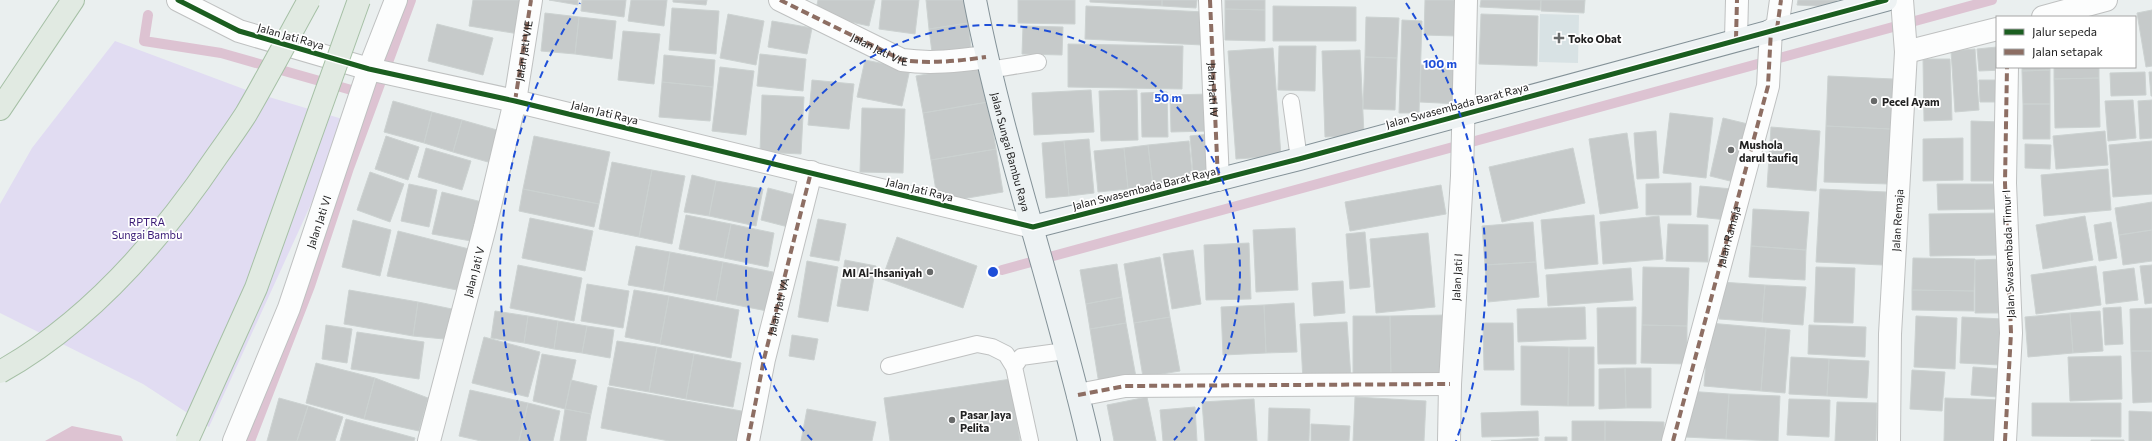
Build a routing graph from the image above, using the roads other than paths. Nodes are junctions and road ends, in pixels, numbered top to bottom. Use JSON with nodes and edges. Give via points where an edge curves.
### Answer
{"nodes":[{"id":1,"x":73,"y":0,"type":"edge"},
{"id":2,"x":178,"y":0,"type":"edge"},
{"id":3,"x":309,"y":0,"type":"edge"},
{"id":4,"x":359,"y":0,"type":"edge"},
{"id":5,"x":396,"y":0,"type":"edge"},
{"id":6,"x":531,"y":0,"type":"edge"},
{"id":7,"x":780,"y":0,"type":"edge"},
{"id":8,"x":975,"y":0,"type":"edge"},
{"id":9,"x":1210,"y":0,"type":"edge"},
{"id":10,"x":1466,"y":0,"type":"edge"},
{"id":11,"x":1737,"y":0,"type":"edge"},
{"id":12,"x":1781,"y":0,"type":"edge"},
{"id":13,"x":1886,"y":0,"type":"edge"},
{"id":14,"x":2106,"y":0,"type":"edge"},
{"id":15,"x":1850,"y":5,"type":"edge"},
{"id":16,"x":1902,"y":7,"type":"edge"},
{"id":17,"x":2047,"y":16,"type":"edge"},
{"id":18,"x":1996,"y":29,"type":"edge"},
{"id":19,"x":1773,"y":35,"type":"junction"},
{"id":20,"x":1736,"y":39,"type":"junction"},
{"id":21,"x":1905,"y":45,"type":"junction"},
{"id":22,"x":1038,"y":62,"type":"dead end"},
{"id":23,"x":988,"y":64,"type":"junction"},
{"id":24,"x":2007,"y":68,"type":"edge"},
{"id":25,"x":367,"y":81,"type":"junction"},
{"id":26,"x":1291,"y":102,"type":"dead end"},
{"id":27,"x":0,"y":108,"type":"edge"},
{"id":28,"x":512,"y":111,"type":"junction"},
{"id":29,"x":1464,"y":119,"type":"junction"},
{"id":30,"x":1299,"y":159,"type":"junction"},
{"id":31,"x":1218,"y":180,"type":"junction"},
{"id":32,"x":807,"y":186,"type":"junction"},
{"id":33,"x":1034,"y":231,"type":"junction"},
{"id":34,"x":1066,"y":351,"type":"junction"},
{"id":35,"x":889,"y":366,"type":"dead end"},
{"id":36,"x":1014,"y":368,"type":"junction"},
{"id":37,"x":0,"y":372,"type":"edge"},
{"id":38,"x":1450,"y":384,"type":"junction"},
{"id":39,"x":1078,"y":395,"type":"junction"},
{"id":40,"x":187,"y":441,"type":"edge"},
{"id":41,"x":234,"y":441,"type":"edge"},
{"id":42,"x":428,"y":441,"type":"edge"},
{"id":43,"x":748,"y":441,"type":"edge"},
{"id":44,"x":1030,"y":441,"type":"edge"},
{"id":45,"x":1089,"y":441,"type":"edge"},
{"id":46,"x":1449,"y":441,"type":"edge"},
{"id":47,"x":1673,"y":441,"type":"edge"},
{"id":48,"x":1889,"y":441,"type":"edge"},
{"id":49,"x":2005,"y":441,"type":"edge"}],
"edges":[{"from":1,"to":27,"type":"highway"},
{"from":2,"to":25,"type":"street","name":"Jalan Jati Raya","via":[[239,31]]},
{"from":3,"to":37,"type":"highway","bridge":true,"via":[[245,115],[190,196],[141,256],[79,316],[19,362]]},
{"from":4,"to":40,"type":"highway","bridge":true,"via":[[256,288]]},
{"from":5,"to":25,"type":"street","name":"Jalan Jati VI"},
{"from":6,"to":28,"type":"street","name":"Jalan Jati VIE"},
{"from":7,"to":23,"type":"street","name":"Jalan Jati VIE","via":[[902,60],[918,63]]},
{"from":8,"to":23,"type":"street","name":"Jalan Sungai Bambu Raya"},
{"from":9,"to":31,"type":"street","name":"Jalan Jati IV"},
{"from":10,"to":29,"type":"street","name":"Jalan Jati I"},
{"from":11,"to":20,"type":"street"},
{"from":12,"to":19,"type":"street","name":"Jalan Ramaja"},
{"from":13,"to":15,"type":"street","name":"Jalan Swasembada Barat Raya"},
{"from":14,"to":17,"type":"street"},
{"from":15,"to":19,"type":"street","name":"Jalan Swasembada Barat Raya"},
{"from":16,"to":21,"type":"street","name":"Jalan Remaja"},
{"from":18,"to":21,"type":"street"},
{"from":19,"to":20,"type":"street","name":"Jalan Swasembada Barat Raya"},
{"from":19,"to":47,"type":"street","name":"Jalan Ramaja","via":[[1768,86]]},
{"from":20,"to":29,"type":"street","name":"Jalan Swasembada Barat Raya"},
{"from":21,"to":48,"type":"street","name":"Jalan Remaja","via":[[1890,334]]},
{"from":22,"to":23,"type":"lane"},
{"from":23,"to":33,"type":"street","name":"Jalan Sungai Bambu Raya"},
{"from":24,"to":49,"type":"street","name":"Jalan Swasembada Timur I","via":[[2005,183],[2011,333]]},
{"from":25,"to":28,"type":"street","name":"Jalan Jati Raya","via":[[405,77]]},
{"from":25,"to":41,"type":"street","name":"Jalan Jati VI","via":[[289,308]]},
{"from":26,"to":30,"type":"lane"},
{"from":28,"to":32,"type":"street","name":"Jalan Jati Raya"},
{"from":28,"to":42,"type":"street","name":"Jalan Jati V","via":[[485,227]]},
{"from":29,"to":30,"type":"street","name":"Jalan Swasembada Barat Raya"},
{"from":29,"to":38,"type":"street","name":"Jalan Jati I"},
{"from":30,"to":31,"type":"street","name":"Jalan Swasembada Barat Raya"},
{"from":31,"to":33,"type":"street","name":"Jalan Swasembada Barat Raya"},
{"from":32,"to":33,"type":"street","name":"Jalan Jati Raya"},
{"from":32,"to":43,"type":"street","name":"Jalan Jati VA","via":[[764,359]]},
{"from":33,"to":34,"type":"street","name":"Jalan Sungai Bambu Raya"},
{"from":34,"to":36,"type":"lane","via":[[1021,357]]},
{"from":34,"to":39,"type":"street","name":"Jalan Sungai Bambu Raya"},
{"from":35,"to":36,"type":"lane","via":[[977,344],[992,346],[1006,354]]},
{"from":36,"to":44,"type":"lane"},
{"from":38,"to":39,"type":"street","via":[[1125,386]]},
{"from":38,"to":46,"type":"street","name":"Jalan Jati I"},
{"from":39,"to":45,"type":"street","name":"Jalan Sungai Bambu Raya"}]}
